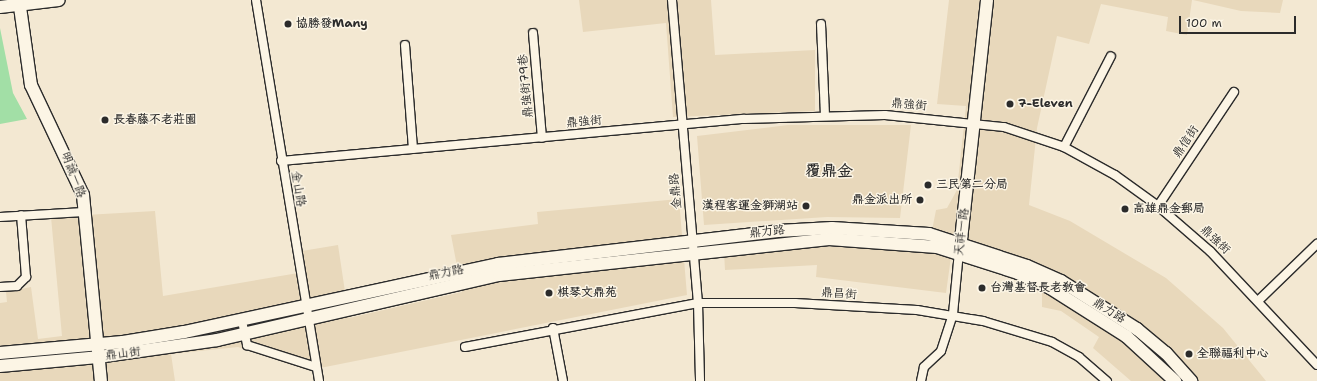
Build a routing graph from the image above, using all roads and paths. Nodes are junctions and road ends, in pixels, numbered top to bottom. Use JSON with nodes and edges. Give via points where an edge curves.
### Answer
{"nodes":[{"id":1,"x":59,"y":0,"type":"edge"},
{"id":2,"x":256,"y":0,"type":"edge"},
{"id":3,"x":672,"y":0,"type":"edge"},
{"id":4,"x":987,"y":0,"type":"edge"},
{"id":5,"x":20,"y":2,"type":"edge"},
{"id":6,"x":0,"y":6,"type":"edge"},
{"id":7,"x":821,"y":24,"type":"dead end"},
{"id":8,"x":533,"y":33,"type":"dead end"},
{"id":9,"x":404,"y":45,"type":"dead end"},
{"id":10,"x":1111,"y":56,"type":"dead end"},
{"id":11,"x":1234,"y":92,"type":"dead end"},
{"id":12,"x":825,"y":116,"type":"junction"},
{"id":13,"x":975,"y":124,"type":"junction"},
{"id":14,"x":681,"y":126,"type":"junction"},
{"id":15,"x":542,"y":138,"type":"junction"},
{"id":16,"x":1064,"y":147,"type":"junction"},
{"id":17,"x":413,"y":149,"type":"junction"},
{"id":18,"x":281,"y":160,"type":"junction"},
{"id":19,"x":1158,"y":206,"type":"junction"},
{"id":20,"x":84,"y":212,"type":"junction"},
{"id":21,"x":21,"y":215,"type":"junction"},
{"id":22,"x":0,"y":217,"type":"edge"},
{"id":23,"x":1317,"y":244,"type":"edge"},
{"id":24,"x":692,"y":247,"type":"junction"},
{"id":25,"x":960,"y":247,"type":"junction"},
{"id":26,"x":0,"y":287,"type":"edge"},
{"id":27,"x":1259,"y":300,"type":"junction"},
{"id":28,"x":698,"y":303,"type":"junction"},
{"id":29,"x":305,"y":305,"type":"junction"},
{"id":30,"x":953,"y":314,"type":"junction"},
{"id":31,"x":307,"y":318,"type":"junction"},
{"id":32,"x":242,"y":321,"type":"junction"},
{"id":33,"x":553,"y":328,"type":"junction"},
{"id":34,"x":245,"y":334,"type":"junction"},
{"id":35,"x":465,"y":347,"type":"dead end"},
{"id":36,"x":97,"y":351,"type":"junction"},
{"id":37,"x":0,"y":353,"type":"edge"},
{"id":38,"x":1317,"y":365,"type":"edge"},
{"id":39,"x":0,"y":366,"type":"edge"},
{"id":40,"x":316,"y":367,"type":"junction"},
{"id":41,"x":101,"y":381,"type":"edge"},
{"id":42,"x":319,"y":381,"type":"edge"},
{"id":43,"x":563,"y":381,"type":"edge"},
{"id":44,"x":700,"y":381,"type":"edge"},
{"id":45,"x":920,"y":381,"type":"edge"},
{"id":46,"x":1107,"y":381,"type":"edge"},
{"id":47,"x":1175,"y":381,"type":"edge"},
{"id":48,"x":1191,"y":381,"type":"edge"}],
"edges":[{"from":1,"to":5,"type":"street"},
{"from":2,"to":18,"type":"street","name":"金山路"},
{"from":3,"to":14,"type":"street","name":"金鼎路"},
{"from":4,"to":13,"type":"street","name":"天祥一路"},
{"from":5,"to":6,"type":"street"},
{"from":5,"to":20,"type":"street","name":"明誠一路","via":[[31,85],[72,167]]},
{"from":7,"to":12,"type":"street"},
{"from":8,"to":15,"type":"street","name":"鼎強街79巷"},
{"from":9,"to":17,"type":"street"},
{"from":10,"to":16,"type":"street"},
{"from":11,"to":19,"type":"street","name":"鼎信街"},
{"from":12,"to":13,"type":"street","name":"鼎強街","via":[[885,115]]},
{"from":12,"to":14,"type":"street","name":"鼎強街"},
{"from":13,"to":16,"type":"street","name":"鼎強街","via":[[1004,127]]},
{"from":13,"to":25,"type":"street","name":"天祥一路"},
{"from":14,"to":15,"type":"street","name":"鼎強街"},
{"from":14,"to":24,"type":"street","name":"金鼎路"},
{"from":15,"to":17,"type":"street","name":"鼎強街"},
{"from":16,"to":19,"type":"street","name":"鼎強街","via":[[1115,175]]},
{"from":17,"to":18,"type":"street","name":"鼎強街"},
{"from":18,"to":29,"type":"street","name":"金山路"},
{"from":19,"to":27,"type":"street","name":"鼎強街","via":[[1210,251]]},
{"from":20,"to":21,"type":"street"},
{"from":20,"to":36,"type":"street","name":"明誠一路"},
{"from":21,"to":22,"type":"street"},
{"from":21,"to":26,"type":"street","via":[[26,277],[17,286]]},
{"from":23,"to":27,"type":"street"},
{"from":24,"to":25,"type":"street","name":"鼎力路","via":[[824,239]]},
{"from":24,"to":28,"type":"street","name":"金鼎路"},
{"from":24,"to":29,"type":"street","name":"鼎力路","via":[[498,264]]},
{"from":24,"to":31,"type":"street","name":"鼎力路","via":[[499,275]]},
{"from":25,"to":30,"type":"street","name":"天祥一路"},
{"from":25,"to":47,"type":"street","name":"鼎力路","via":[[1050,288],[1126,336]]},
{"from":25,"to":48,"type":"street","name":"鼎力路","via":[[1060,281],[1110,311],[1166,353]]},
{"from":27,"to":38,"type":"street","name":"鼎強街"},
{"from":28,"to":30,"type":"street","name":"鼎昌街","via":[[795,303]]},
{"from":28,"to":33,"type":"street","name":"鼎昌街"},
{"from":28,"to":44,"type":"street","name":"金鼎路"},
{"from":29,"to":31,"type":"street","name":"金山路"},
{"from":29,"to":32,"type":"street","name":"鼎山街"},
{"from":30,"to":45,"type":"street","name":"天祥一路","via":[[941,352],[924,367]]},
{"from":30,"to":46,"type":"street","name":"鼎昌街","via":[[1035,334],[1079,357]]},
{"from":31,"to":34,"type":"street","name":"鼎山街"},
{"from":31,"to":40,"type":"street","name":"金山路"},
{"from":32,"to":34,"type":"street"},
{"from":32,"to":36,"type":"street","name":"鼎山街"},
{"from":33,"to":35,"type":"street","name":"鼎昌街"},
{"from":33,"to":43,"type":"street"},
{"from":34,"to":36,"type":"street","name":"鼎山街"},
{"from":34,"to":40,"type":"street","via":[[247,346]]},
{"from":36,"to":37,"type":"street","name":"鼎山街"},
{"from":36,"to":39,"type":"street","name":"鼎山街"},
{"from":36,"to":41,"type":"street","name":"明誠一路"},
{"from":40,"to":42,"type":"street","name":"金山路"}]}
